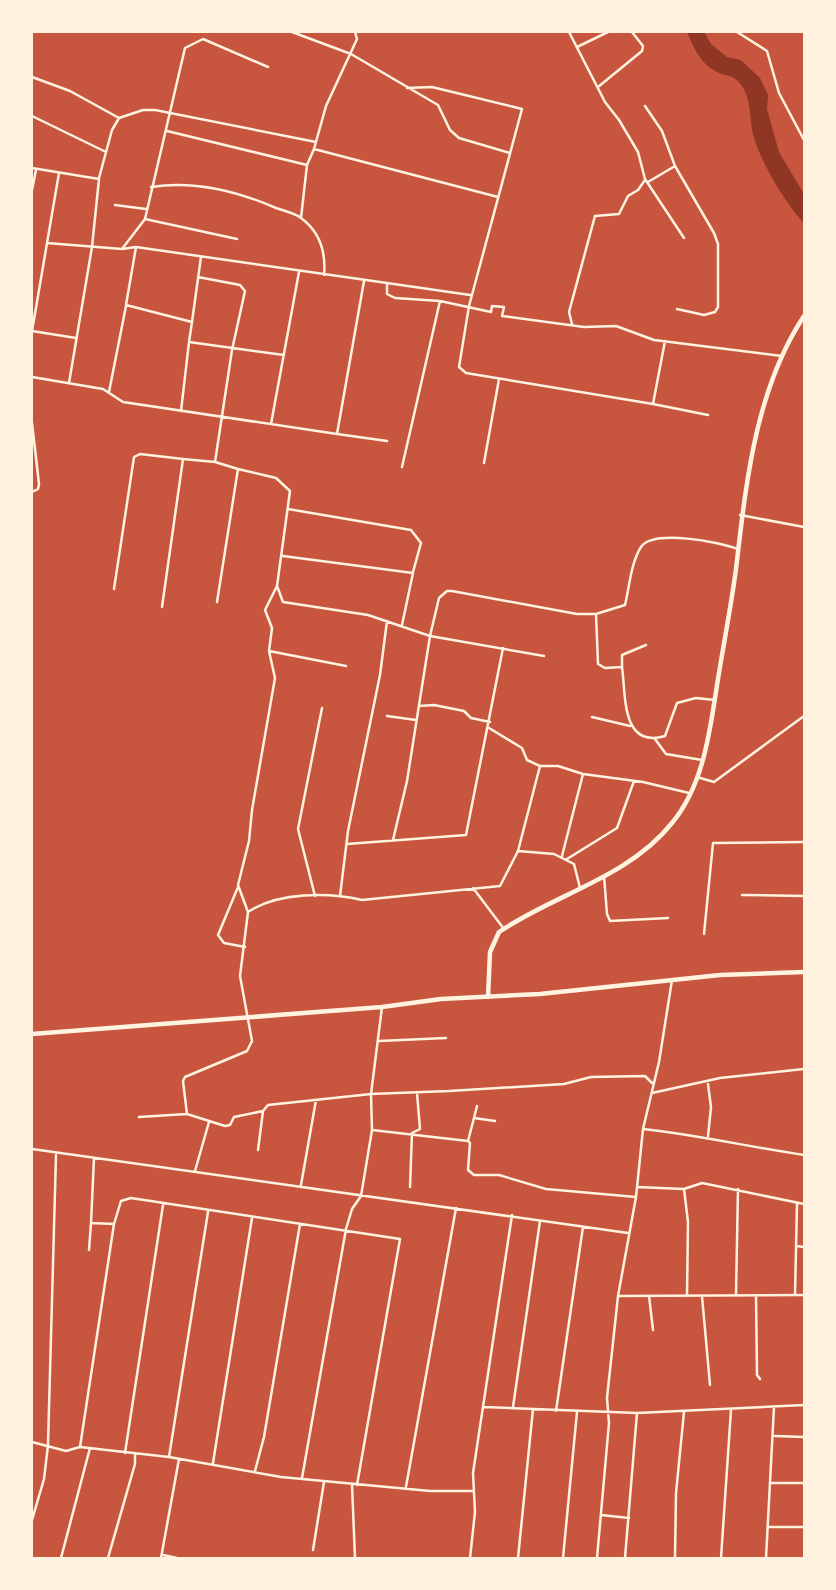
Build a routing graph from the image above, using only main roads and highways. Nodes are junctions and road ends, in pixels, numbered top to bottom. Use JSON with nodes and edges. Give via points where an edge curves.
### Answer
{"nodes":[{"id":1,"x":804,"y":316,"type":"edge"},
{"id":2,"x":804,"y":972,"type":"edge"},
{"id":3,"x":488,"y":997,"type":"junction"},
{"id":4,"x":32,"y":1034,"type":"edge"}],
"edges":[{"from":1,"to":3,"type":"main road","via":[[782,356],[767,398],[740,515],[715,700],[697,777],[673,822],[635,859],[495,936],[489,952]]},
{"from":2,"to":3,"type":"main road","via":[[720,975]]},
{"from":3,"to":4,"type":"main road"}]}
